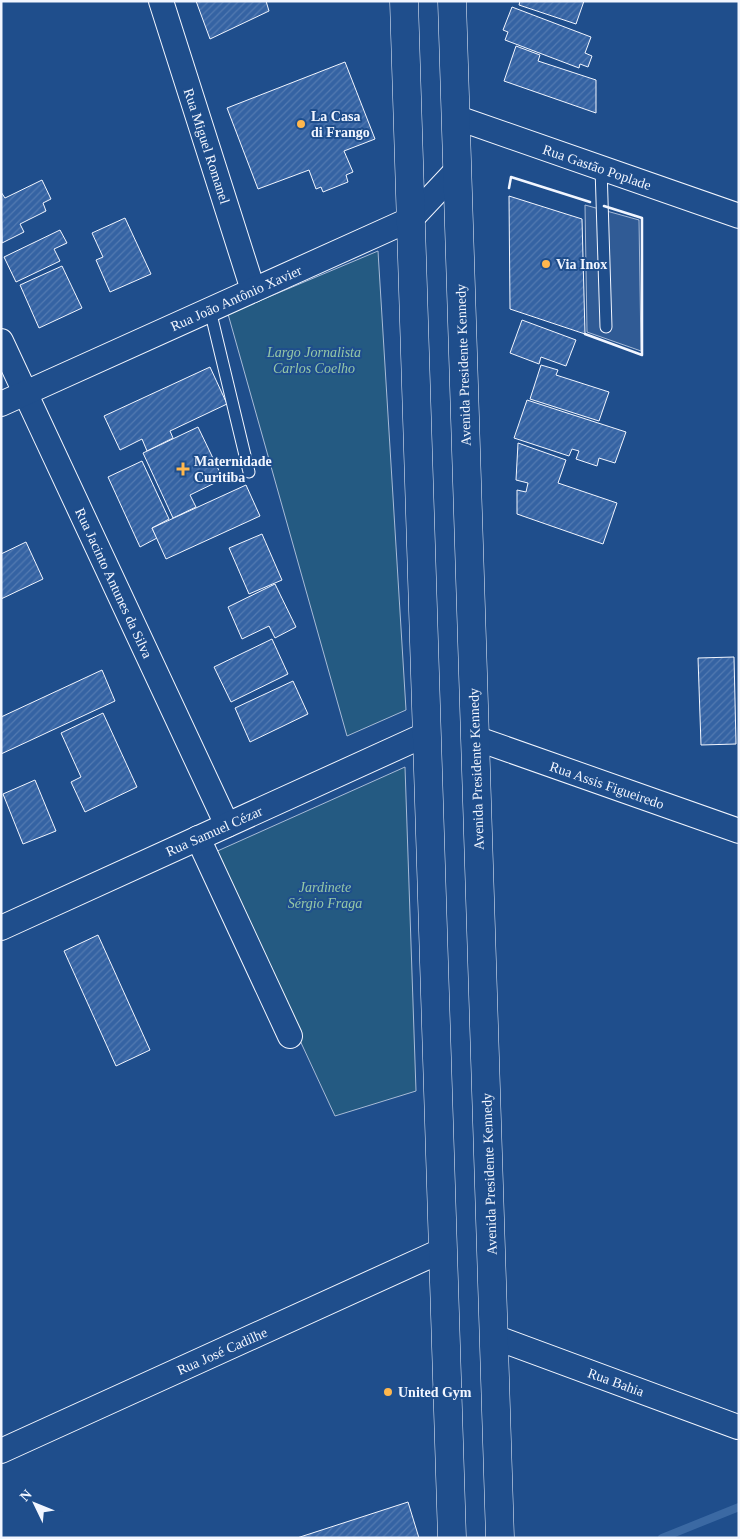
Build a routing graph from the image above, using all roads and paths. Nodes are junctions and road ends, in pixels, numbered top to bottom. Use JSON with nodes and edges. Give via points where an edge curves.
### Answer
{"nodes":[{"id":1,"x":161,"y":1,"type":"edge"},
{"id":2,"x":404,"y":1,"type":"edge"},
{"id":3,"x":452,"y":1,"type":"edge"},
{"id":4,"x":455,"y":117,"type":"junction"},
{"id":5,"x":601,"y":168,"type":"junction"},
{"id":6,"x":457,"y":170,"type":"junction"},
{"id":7,"x":739,"y":216,"type":"edge"},
{"id":8,"x":411,"y":219,"type":"junction"},
{"id":9,"x":253,"y":290,"type":"junction"},
{"id":10,"x":210,"y":310,"type":"junction"},
{"id":11,"x":606,"y":327,"type":"dead end"},
{"id":12,"x":1,"y":341,"type":"edge"},
{"id":13,"x":26,"y":393,"type":"junction"},
{"id":14,"x":1,"y":404,"type":"edge"},
{"id":15,"x":250,"y":472,"type":"dead end"},
{"id":16,"x":427,"y":734,"type":"junction"},
{"id":17,"x":475,"y":738,"type":"junction"},
{"id":18,"x":227,"y":825,"type":"junction"},
{"id":19,"x":739,"y":832,"type":"edge"},
{"id":20,"x":198,"y":838,"type":"junction"},
{"id":21,"x":1,"y":928,"type":"edge"},
{"id":22,"x":290,"y":1036,"type":"dead end"},
{"id":23,"x":443,"y":1250,"type":"junction"},
{"id":24,"x":494,"y":1336,"type":"junction"},
{"id":25,"x":738,"y":1427,"type":"edge"},
{"id":26,"x":1,"y":1451,"type":"edge"},
{"id":27,"x":494,"y":1537,"type":"edge"},
{"id":28,"x":452,"y":1538,"type":"edge"}],
"edges":[{"from":1,"to":9,"type":"street","name":"Rua Miguel Romanel"},
{"from":2,"to":8,"type":"main road"},
{"from":3,"to":4,"type":"main road","name":"Avenida Presidente Kennedy"},
{"from":4,"to":5,"type":"street","name":"Rua Gastão Poplade"},
{"from":4,"to":6,"type":"main road","name":"Avenida Presidente Kennedy"},
{"from":5,"to":7,"type":"street","name":"Rua Gastão Poplade"},
{"from":5,"to":11,"type":"lane"},
{"from":6,"to":8,"type":"street","name":"Rua João Antônio Xavier"},
{"from":6,"to":17,"type":"main road","name":"Avenida Presidente Kennedy"},
{"from":8,"to":9,"type":"street","name":"Rua João Antônio Xavier"},
{"from":8,"to":16,"type":"main road"},
{"from":9,"to":10,"type":"street","name":"Rua João Antônio Xavier"},
{"from":10,"to":13,"type":"street","name":"Rua João Antônio Xavier"},
{"from":10,"to":15,"type":"lane"},
{"from":12,"to":13,"type":"street","name":"Rua Jacinto Antunes da Silva"},
{"from":13,"to":14,"type":"street","name":"Rua João Antônio Xavier"},
{"from":13,"to":18,"type":"street","name":"Rua Jacinto Antunes da Silva"},
{"from":16,"to":18,"type":"street","name":"Rua Samuel Cézar"},
{"from":16,"to":23,"type":"main road"},
{"from":17,"to":19,"type":"street","name":"Rua Assis Figueiredo"},
{"from":17,"to":24,"type":"main road","name":"Avenida Presidente Kennedy"},
{"from":18,"to":20,"type":"street","name":"Rua Samuel Cézar"},
{"from":20,"to":21,"type":"street","name":"Rua Samuel Cézar"},
{"from":20,"to":22,"type":"street"},
{"from":23,"to":26,"type":"street","name":"Rua José Cadilhe"},
{"from":23,"to":28,"type":"main road"},
{"from":24,"to":25,"type":"street","name":"Rua Bahia"},
{"from":24,"to":27,"type":"main road","name":"Avenida Presidente Kennedy"}]}
